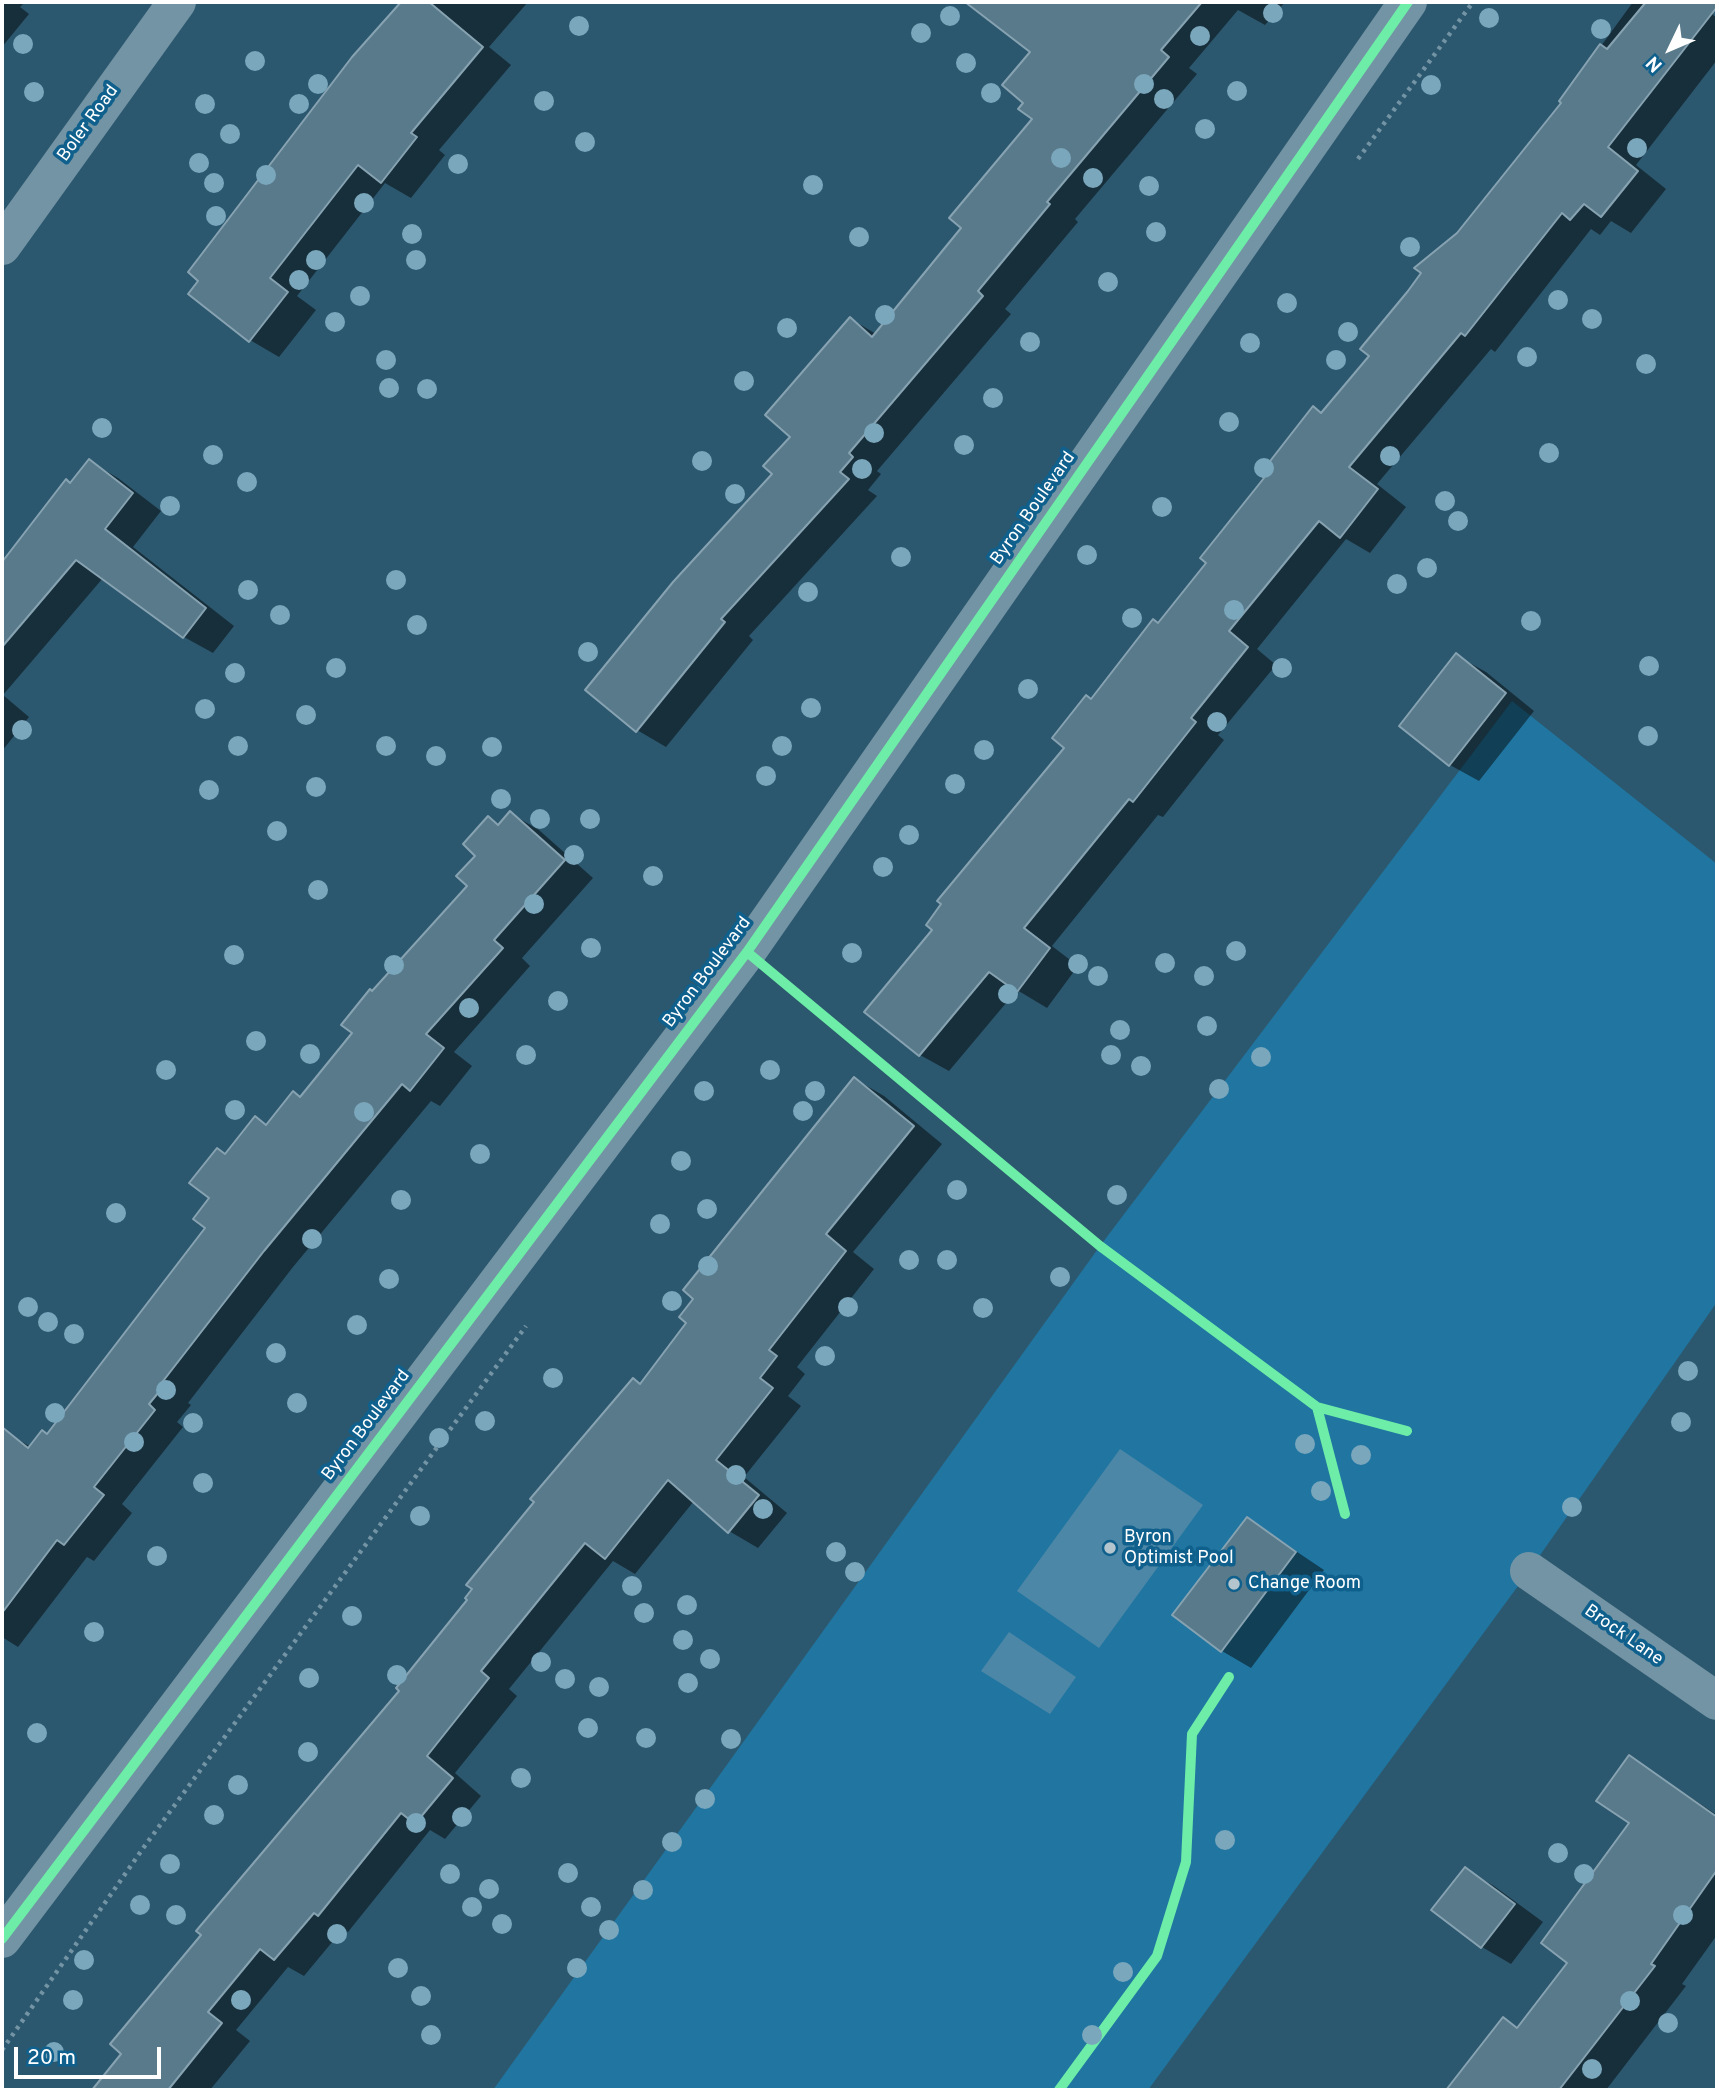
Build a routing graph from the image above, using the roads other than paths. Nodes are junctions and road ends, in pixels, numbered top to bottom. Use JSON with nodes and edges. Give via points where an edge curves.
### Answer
{"nodes":[{"id":1,"x":177,"y":2,"type":"edge"},
{"id":2,"x":1408,"y":2,"type":"edge"},
{"id":3,"x":2,"y":246,"type":"edge"},
{"id":4,"x":1529,"y":1572,"type":"dead end"},
{"id":5,"x":1717,"y":1701,"type":"edge"},
{"id":6,"x":2,"y":1940,"type":"edge"}],
"edges":[{"from":1,"to":3,"type":"street","name":"Boler Road"},
{"from":2,"to":6,"type":"street","name":"Byron Boulevard","via":[[747,952]]},
{"from":4,"to":5,"type":"street","name":"Brock Lane"}]}
